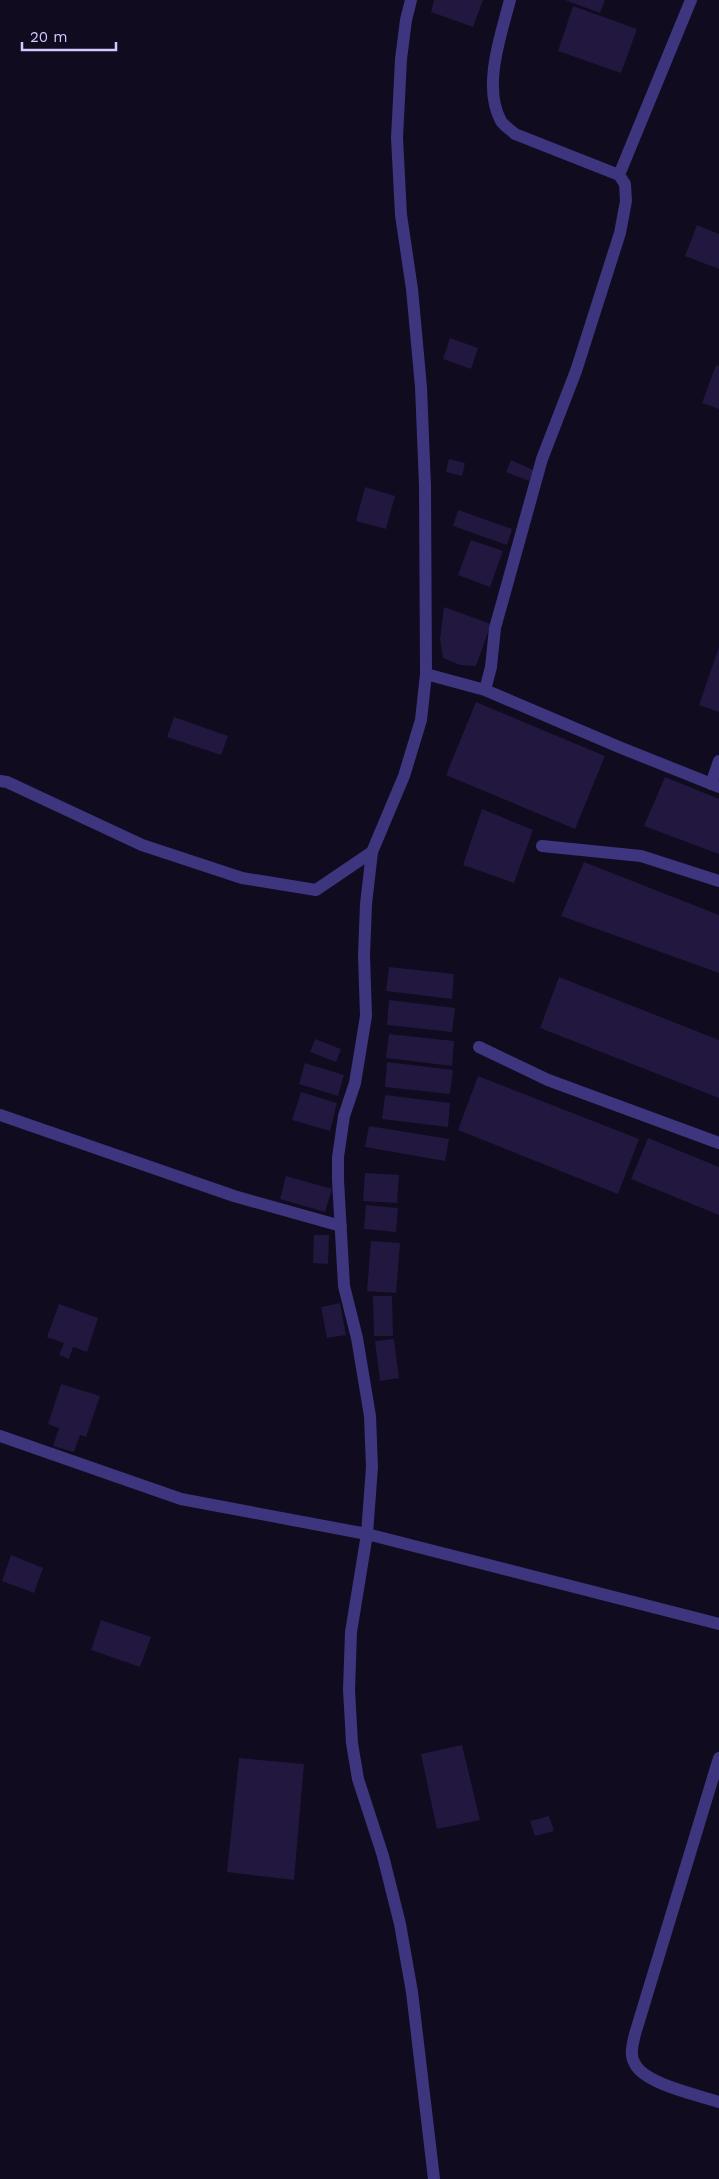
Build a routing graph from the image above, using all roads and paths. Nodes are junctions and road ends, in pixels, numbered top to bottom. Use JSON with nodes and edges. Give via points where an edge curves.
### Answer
{"nodes":[{"id":1,"x":411,"y":0,"type":"edge"},
{"id":2,"x":510,"y":0,"type":"edge"},
{"id":3,"x":692,"y":0,"type":"edge"},
{"id":4,"x":619,"y":174,"type":"junction"},
{"id":5,"x":426,"y":674,"type":"junction"},
{"id":6,"x":485,"y":690,"type":"junction"},
{"id":7,"x":719,"y":761,"type":"edge"},
{"id":8,"x":0,"y":781,"type":"edge"},
{"id":9,"x":715,"y":786,"type":"edge"},
{"id":10,"x":542,"y":846,"type":"dead end"},
{"id":11,"x":372,"y":852,"type":"junction"},
{"id":12,"x":719,"y":881,"type":"edge"},
{"id":13,"x":479,"y":1047,"type":"dead end"},
{"id":14,"x":0,"y":1115,"type":"edge"},
{"id":15,"x":719,"y":1143,"type":"edge"},
{"id":16,"x":341,"y":1226,"type":"junction"},
{"id":17,"x":0,"y":1436,"type":"edge"},
{"id":18,"x":367,"y":1534,"type":"junction"},
{"id":19,"x":719,"y":1624,"type":"edge"},
{"id":20,"x":719,"y":1758,"type":"edge"},
{"id":21,"x":719,"y":2102,"type":"edge"},
{"id":22,"x":434,"y":2179,"type":"edge"}],
"edges":[{"from":1,"to":5,"type":"street","via":[[400,59],[397,138],[401,215],[421,387]]},
{"from":2,"to":4,"type":"street","via":[[493,72],[495,107],[502,123],[515,134]]},
{"from":3,"to":4,"type":"street"},
{"from":4,"to":6,"type":"street","via":[[625,184],[626,202],[620,233],[576,371],[542,458],[496,628]]},
{"from":5,"to":6,"type":"street"},
{"from":5,"to":11,"type":"street","via":[[421,720],[404,776]]},
{"from":6,"to":9,"type":"street"},
{"from":7,"to":9,"type":"street"},
{"from":8,"to":11,"type":"street","via":[[142,845],[242,878],[316,890]]},
{"from":10,"to":12,"type":"street","via":[[640,856]]},
{"from":11,"to":16,"type":"street","via":[[364,955],[366,1016],[338,1157]]},
{"from":13,"to":15,"type":"street","via":[[548,1080]]},
{"from":14,"to":16,"type":"street","via":[[234,1196]]},
{"from":16,"to":18,"type":"street","via":[[344,1286],[357,1338],[370,1416],[372,1467]]},
{"from":17,"to":18,"type":"street","via":[[181,1499]]},
{"from":18,"to":19,"type":"street"},
{"from":18,"to":22,"type":"street","via":[[350,1632],[352,1743],[358,1779],[383,1856],[400,1924],[412,1992]]},
{"from":20,"to":21,"type":"street","via":[[631,2052],[634,2064],[651,2079]]}]}
